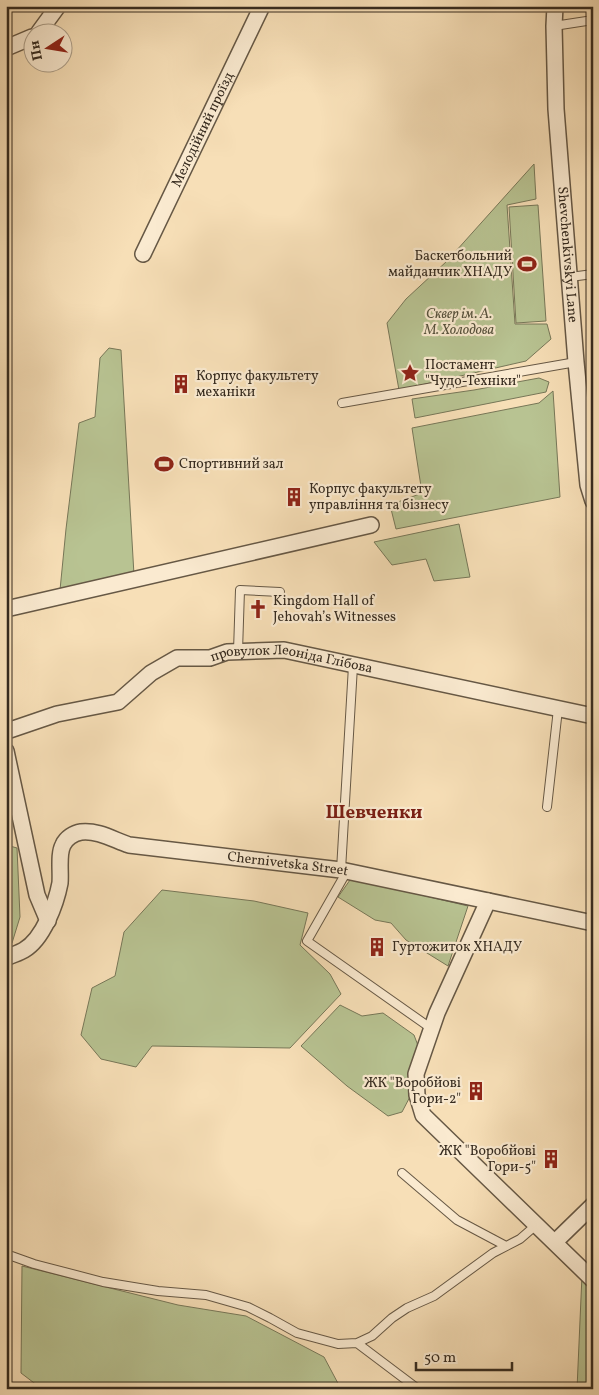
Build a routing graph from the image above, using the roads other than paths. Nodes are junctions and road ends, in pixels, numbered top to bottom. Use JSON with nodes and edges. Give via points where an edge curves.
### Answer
{"nodes":[{"id":1,"x":58,"y":6,"type":"edge"},
{"id":2,"x":262,"y":6,"type":"edge"},
{"id":3,"x":555,"y":6,"type":"edge"},
{"id":4,"x":593,"y":20,"type":"edge"},
{"id":5,"x":46,"y":22,"type":"edge"},
{"id":6,"x":554,"y":26,"type":"junction"},
{"id":7,"x":22,"y":41,"type":"edge"},
{"id":8,"x":6,"y":48,"type":"edge"},
{"id":9,"x":143,"y":254,"type":"dead end"},
{"id":10,"x":593,"y":274,"type":"edge"},
{"id":11,"x":570,"y":277,"type":"junction"},
{"id":12,"x":576,"y":362,"type":"junction"},
{"id":13,"x":342,"y":404,"type":"dead end"},
{"id":14,"x":593,"y":501,"type":"edge"},
{"id":15,"x":371,"y":525,"type":"dead end"},
{"id":16,"x":280,"y":592,"type":"dead end"},
{"id":17,"x":6,"y":609,"type":"edge"},
{"id":18,"x":238,"y":652,"type":"junction"},
{"id":19,"x":353,"y":666,"type":"junction"},
{"id":20,"x":558,"y":709,"type":"junction"},
{"id":21,"x":593,"y":716,"type":"edge"},
{"id":22,"x":6,"y":730,"type":"edge"},
{"id":23,"x":6,"y":751,"type":"edge"},
{"id":24,"x":547,"y":807,"type":"dead end"},
{"id":25,"x":344,"y":870,"type":"junction"},
{"id":26,"x":488,"y":900,"type":"junction"},
{"id":27,"x":48,"y":922,"type":"junction"},
{"id":28,"x":593,"y":923,"type":"edge"},
{"id":29,"x":6,"y":958,"type":"edge"},
{"id":30,"x":432,"y":1029,"type":"junction"},
{"id":31,"x":402,"y":1173,"type":"dead end"},
{"id":32,"x":593,"y":1206,"type":"edge"},
{"id":33,"x":535,"y":1226,"type":"junction"},
{"id":34,"x":555,"y":1242,"type":"junction"},
{"id":35,"x":506,"y":1246,"type":"junction"},
{"id":36,"x":6,"y":1254,"type":"edge"},
{"id":37,"x":593,"y":1280,"type":"edge"},
{"id":38,"x":357,"y":1343,"type":"junction"},
{"id":39,"x":418,"y":1389,"type":"edge"}],
"edges":[{"from":1,"to":5,"type":"street"},
{"from":2,"to":9,"type":"street","name":"Мелодійний проїзд"},
{"from":3,"to":6,"type":"street","name":"Shevchenkivskyi Lane"},
{"from":4,"to":6,"type":"lane"},
{"from":6,"to":11,"type":"street","name":"Shevchenkivskyi Lane","via":[[556,109]]},
{"from":7,"to":8,"type":"street"},
{"from":10,"to":11,"type":"lane"},
{"from":11,"to":12,"type":"street","name":"Shevchenkivskyi Lane"},
{"from":12,"to":13,"type":"lane"},
{"from":12,"to":14,"type":"street","name":"Shevchenkivskyi Lane","via":[[588,485]]},
{"from":15,"to":17,"type":"street"},
{"from":16,"to":18,"type":"lane","via":[[240,590]]},
{"from":18,"to":19,"type":"street","name":"провулок Леоніда Глібова","via":[[284,650]]},
{"from":18,"to":22,"type":"street","name":"провулок Леоніда Глібова","via":[[210,658],[177,658],[152,672],[118,702],[56,714]]},
{"from":19,"to":20,"type":"street","name":"провулок Леоніда Глібова"},
{"from":19,"to":25,"type":"lane"},
{"from":20,"to":21,"type":"street","name":"провулок Леоніда Глібова"},
{"from":20,"to":24,"type":"lane"},
{"from":23,"to":27,"type":"street","via":[[38,895]]},
{"from":25,"to":26,"type":"street","name":"Chernivetska Street"},
{"from":25,"to":27,"type":"street","name":"Chernivetska Street","via":[[129,845],[96,833],[80,832],[62,846],[60,884]]},
{"from":25,"to":30,"type":"lane","via":[[307,941]]},
{"from":26,"to":28,"type":"street","name":"Chernivetska Street"},
{"from":26,"to":30,"type":"street"},
{"from":27,"to":29,"type":"street","name":"Chernivetska Street","via":[[25,950]]},
{"from":30,"to":33,"type":"street","via":[[416,1074],[417,1095],[423,1115]]},
{"from":31,"to":35,"type":"lane","via":[[457,1220]]},
{"from":32,"to":34,"type":"street"},
{"from":33,"to":34,"type":"street"},
{"from":33,"to":35,"type":"lane","via":[[520,1240]]},
{"from":34,"to":37,"type":"street"},
{"from":35,"to":38,"type":"lane","via":[[434,1296],[407,1308],[372,1336]]},
{"from":36,"to":38,"type":"lane","via":[[103,1282],[206,1296],[248,1307],[297,1333],[338,1344]]},
{"from":38,"to":39,"type":"lane"}]}
